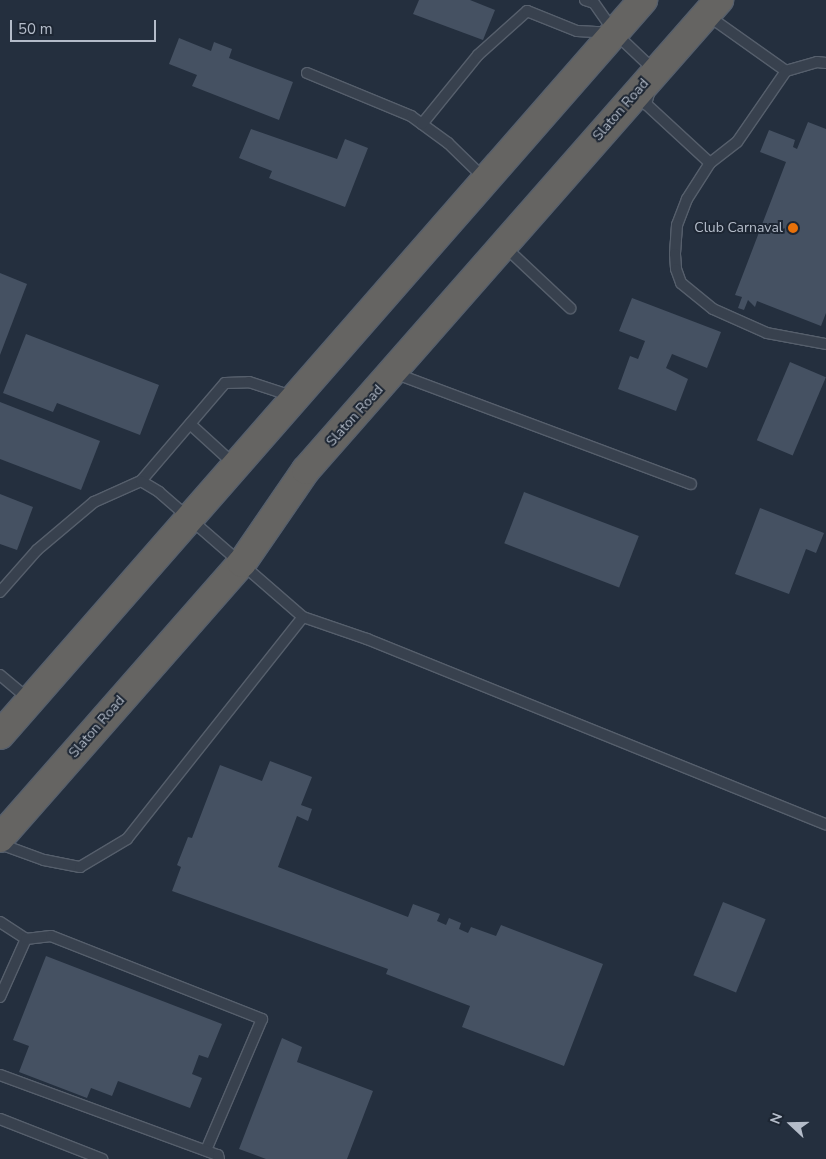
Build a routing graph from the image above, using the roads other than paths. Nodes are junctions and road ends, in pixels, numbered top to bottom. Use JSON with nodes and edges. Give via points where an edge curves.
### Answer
{"nodes":[{"id":1,"x":585,"y":0,"type":"edge"},
{"id":2,"x":643,"y":0,"type":"edge"},
{"id":3,"x":713,"y":7,"type":"edge"},
{"id":4,"x":615,"y":33,"type":"junction"},
{"id":5,"x":826,"y":63,"type":"edge"},
{"id":6,"x":786,"y":71,"type":"junction"},
{"id":7,"x":656,"y":72,"type":"junction"},
{"id":8,"x":307,"y":73,"type":"dead end"},
{"id":9,"x":422,"y":124,"type":"junction"},
{"id":10,"x":710,"y":163,"type":"junction"},
{"id":11,"x":486,"y":180,"type":"junction"},
{"id":12,"x":504,"y":246,"type":"junction"},
{"id":13,"x":570,"y":308,"type":"dead end"},
{"id":14,"x":826,"y":344,"type":"edge"},
{"id":15,"x":393,"y":373,"type":"junction"},
{"id":16,"x":295,"y":397,"type":"junction"},
{"id":17,"x":190,"y":424,"type":"junction"},
{"id":18,"x":237,"y":466,"type":"junction"},
{"id":19,"x":141,"y":481,"type":"junction"},
{"id":20,"x":690,"y":484,"type":"dead end"},
{"id":21,"x":189,"y":520,"type":"junction"},
{"id":22,"x":242,"y":563,"type":"junction"},
{"id":23,"x":0,"y":592,"type":"edge"},
{"id":24,"x":303,"y":618,"type":"junction"},
{"id":25,"x":0,"y":675,"type":"edge"},
{"id":26,"x":30,"y":700,"type":"junction"},
{"id":27,"x":0,"y":735,"type":"edge"},
{"id":28,"x":826,"y":824,"type":"edge"},
{"id":29,"x":0,"y":838,"type":"edge"},
{"id":30,"x":0,"y":844,"type":"edge"},
{"id":31,"x":0,"y":922,"type":"edge"},
{"id":32,"x":26,"y":939,"type":"junction"},
{"id":33,"x":0,"y":997,"type":"edge"},
{"id":34,"x":0,"y":1075,"type":"edge"},
{"id":35,"x":0,"y":1119,"type":"edge"},
{"id":36,"x":206,"y":1150,"type":"junction"},
{"id":37,"x":102,"y":1159,"type":"edge"},
{"id":38,"x":219,"y":1159,"type":"edge"}],
"edges":[{"from":1,"to":4,"type":"lane","via":[[594,3]]},
{"from":2,"to":4,"type":"highway"},
{"from":3,"to":6,"type":"lane"},
{"from":3,"to":7,"type":"highway","name":"Slaton Road"},
{"from":4,"to":7,"type":"lane"},
{"from":4,"to":9,"type":"lane","via":[[577,31],[527,11],[478,55]]},
{"from":4,"to":11,"type":"highway"},
{"from":5,"to":6,"type":"lane","via":[[817,62]]},
{"from":6,"to":10,"type":"lane","via":[[737,142]]},
{"from":7,"to":10,"type":"lane","via":[[646,104]]},
{"from":7,"to":12,"type":"highway","name":"Slaton Road"},
{"from":8,"to":9,"type":"lane","via":[[411,116]]},
{"from":9,"to":11,"type":"lane","via":[[448,143]]},
{"from":10,"to":14,"type":"lane","via":[[687,199],[677,225],[676,269],[681,283],[713,309],[767,333]]},
{"from":11,"to":16,"type":"highway"},
{"from":12,"to":13,"type":"lane"},
{"from":12,"to":15,"type":"highway","name":"Slaton Road"},
{"from":15,"to":20,"type":"lane"},
{"from":15,"to":22,"type":"highway","name":"Slaton Road","via":[[306,470]]},
{"from":16,"to":17,"type":"lane","via":[[249,382],[225,383]]},
{"from":16,"to":18,"type":"highway"},
{"from":17,"to":18,"type":"lane"},
{"from":17,"to":19,"type":"lane"},
{"from":18,"to":21,"type":"highway"},
{"from":19,"to":21,"type":"lane","via":[[159,492]]},
{"from":19,"to":23,"type":"lane","via":[[94,502],[37,550]]},
{"from":21,"to":22,"type":"lane"},
{"from":21,"to":26,"type":"highway"},
{"from":22,"to":24,"type":"lane"},
{"from":22,"to":29,"type":"highway","name":"Slaton Road"},
{"from":24,"to":28,"type":"lane","via":[[367,640]]},
{"from":24,"to":30,"type":"lane","via":[[127,839],[80,867],[44,860]]},
{"from":25,"to":26,"type":"lane"},
{"from":26,"to":27,"type":"highway"},
{"from":31,"to":32,"type":"lane"},
{"from":32,"to":33,"type":"lane"},
{"from":32,"to":36,"type":"lane","via":[[51,936],[262,1019]]},
{"from":34,"to":36,"type":"lane"},
{"from":35,"to":37,"type":"lane"},
{"from":36,"to":38,"type":"lane","via":[[218,1155]]}]}
